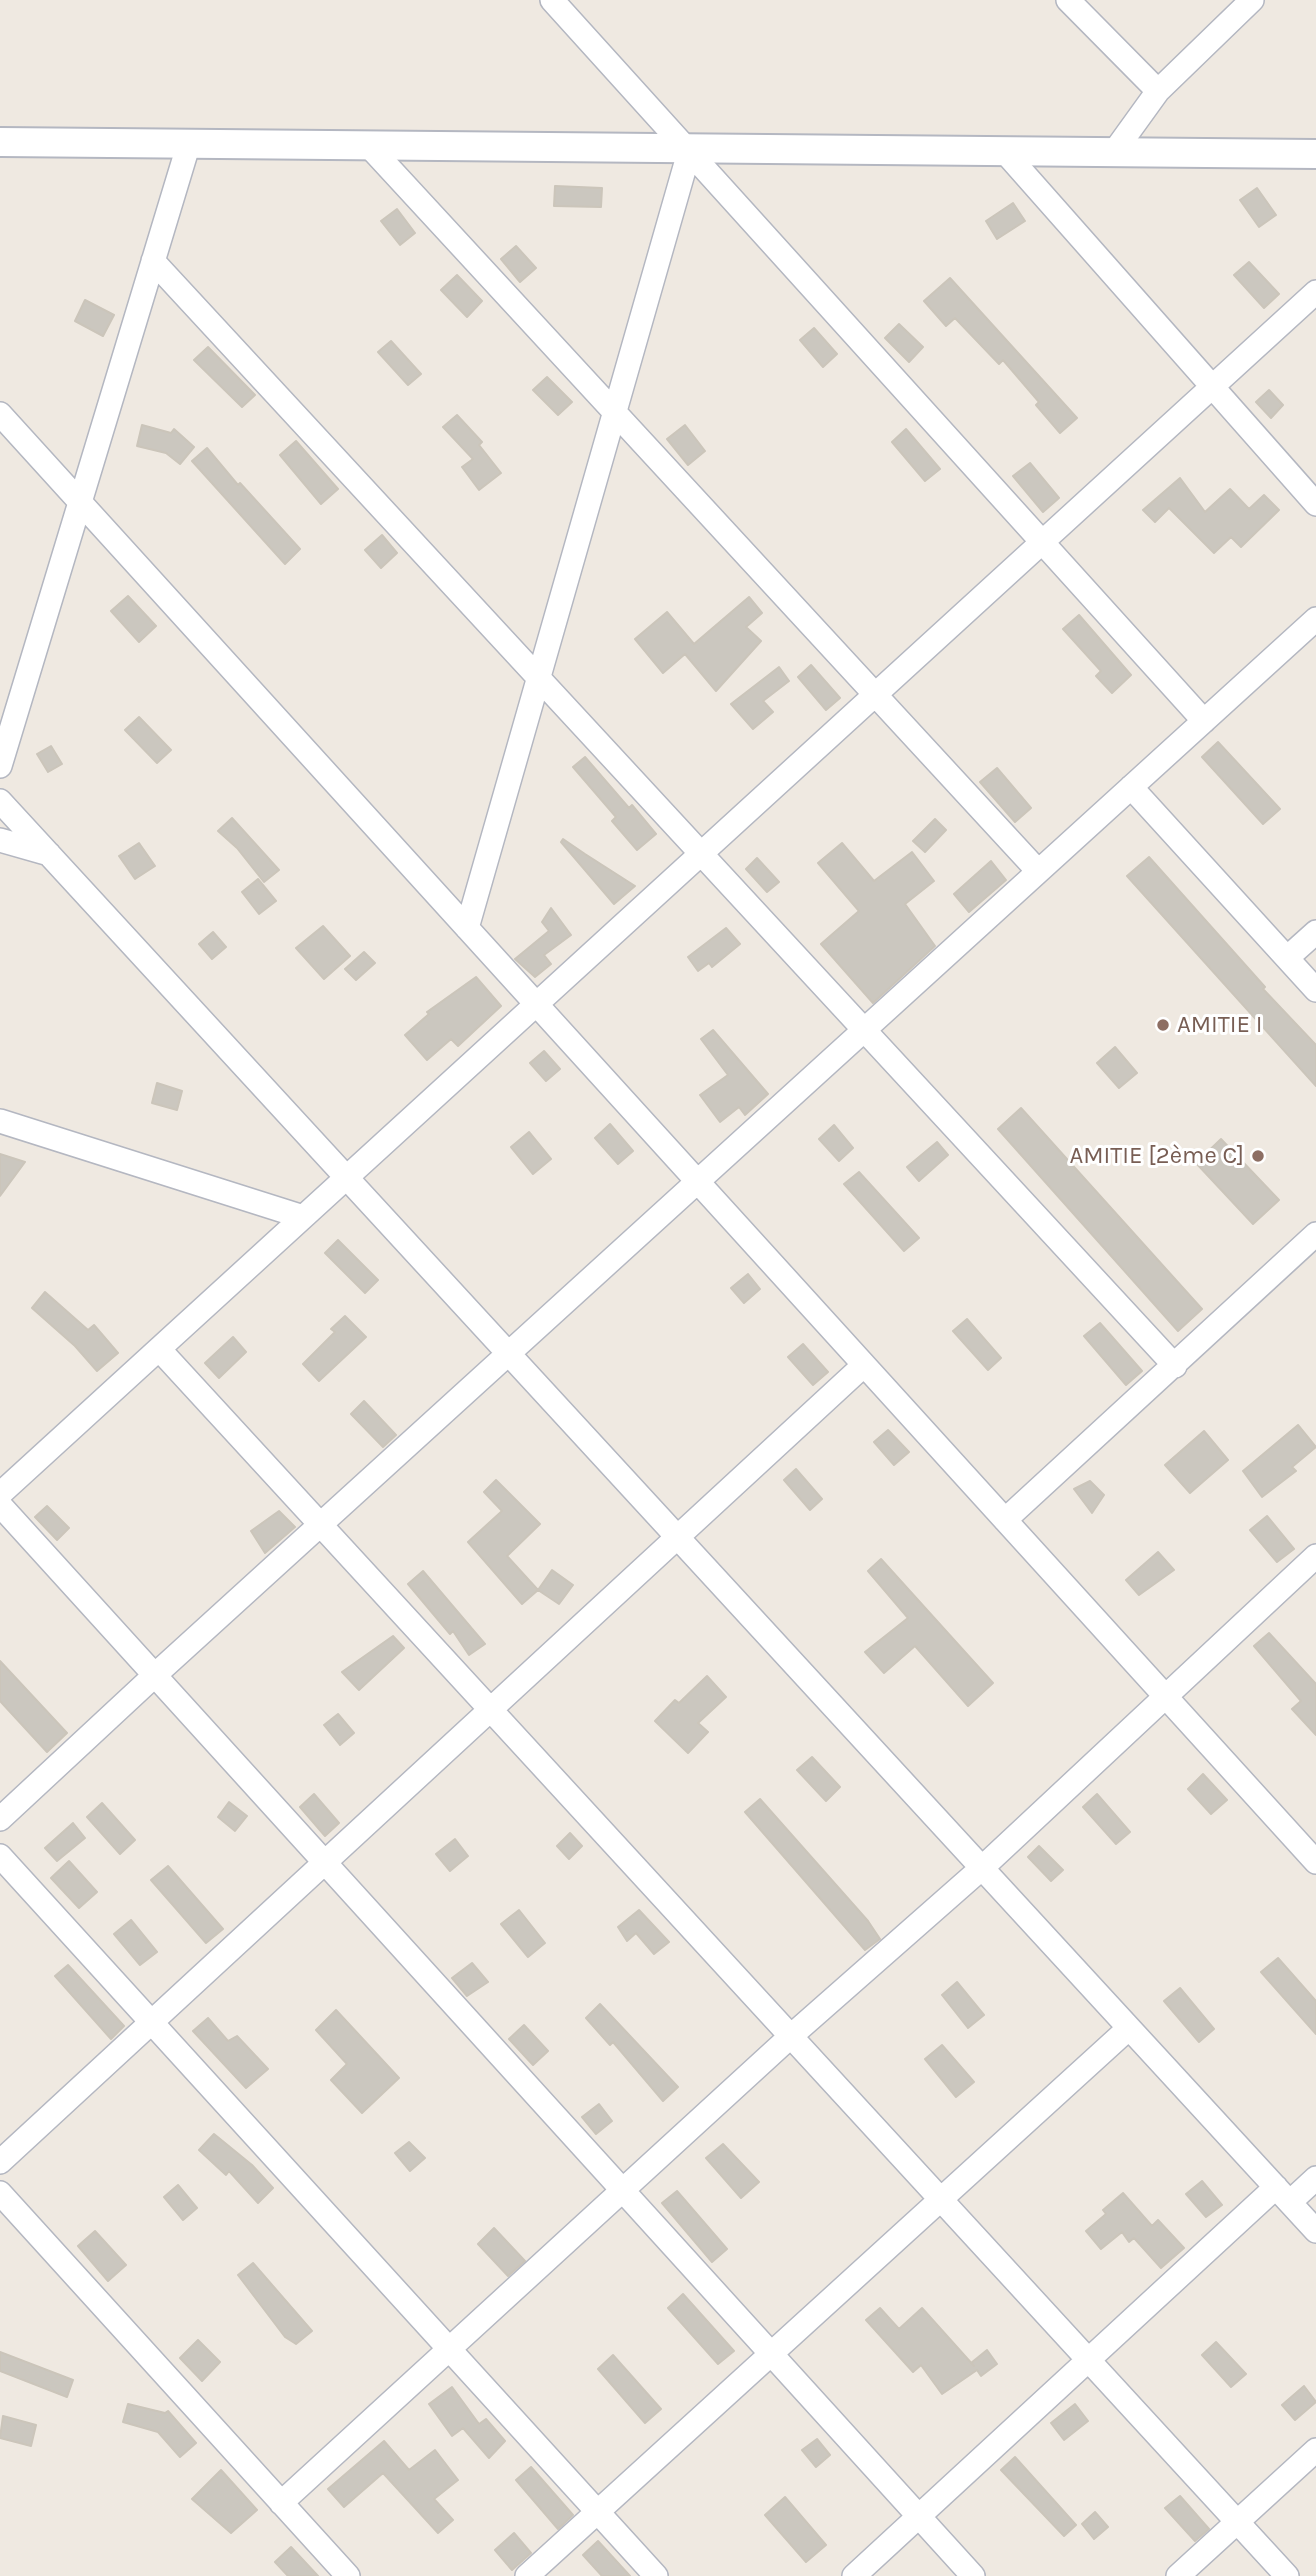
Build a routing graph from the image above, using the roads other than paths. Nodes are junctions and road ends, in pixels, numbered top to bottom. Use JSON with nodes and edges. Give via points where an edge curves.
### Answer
{"nodes":[{"id":1,"x":552,"y":0,"type":"edge"},
{"id":2,"x":1068,"y":0,"type":"edge"},
{"id":3,"x":1252,"y":0,"type":"edge"},
{"id":4,"x":1158,"y":91,"type":"junction"},
{"id":5,"x":0,"y":142,"type":"edge"},
{"id":6,"x":189,"y":143,"type":"junction"},
{"id":7,"x":368,"y":145,"type":"junction"},
{"id":8,"x":690,"y":149,"type":"junction"},
{"id":9,"x":1004,"y":151,"type":"junction"},
{"id":10,"x":1114,"y":152,"type":"junction"},
{"id":11,"x":1316,"y":154,"type":"edge"},
{"id":12,"x":153,"y":261,"type":"junction"},
{"id":13,"x":1316,"y":292,"type":"edge"},
{"id":14,"x":1212,"y":387,"type":"junction"},
{"id":15,"x":614,"y":412,"type":"junction"},
{"id":16,"x":0,"y":414,"type":"edge"},
{"id":17,"x":80,"y":502,"type":"junction"},
{"id":18,"x":1316,"y":504,"type":"edge"},
{"id":19,"x":1043,"y":542,"type":"junction"},
{"id":20,"x":1316,"y":619,"type":"edge"},
{"id":21,"x":538,"y":678,"type":"junction"},
{"id":22,"x":875,"y":695,"type":"junction"},
{"id":23,"x":1204,"y":721,"type":"junction"},
{"id":24,"x":0,"y":766,"type":"edge"},
{"id":25,"x":1131,"y":787,"type":"junction"},
{"id":26,"x":0,"y":801,"type":"edge"},
{"id":27,"x":0,"y":841,"type":"edge"},
{"id":28,"x":49,"y":854,"type":"junction"},
{"id":29,"x":701,"y":854,"type":"junction"},
{"id":30,"x":1038,"y":871,"type":"junction"},
{"id":31,"x":467,"y":928,"type":"junction"},
{"id":32,"x":1316,"y":932,"type":"edge"},
{"id":33,"x":1287,"y":958,"type":"junction"},
{"id":34,"x":1316,"y":990,"type":"edge"},
{"id":35,"x":536,"y":1004,"type":"junction"},
{"id":36,"x":864,"y":1030,"type":"junction"},
{"id":37,"x":0,"y":1121,"type":"edge"},
{"id":38,"x":346,"y":1178,"type":"junction"},
{"id":39,"x":697,"y":1181,"type":"junction"},
{"id":40,"x":303,"y":1217,"type":"junction"},
{"id":41,"x":1316,"y":1234,"type":"edge"},
{"id":42,"x":159,"y":1349,"type":"junction"},
{"id":43,"x":508,"y":1353,"type":"junction"},
{"id":44,"x":864,"y":1365,"type":"junction"},
{"id":45,"x":1175,"y":1366,"type":"junction"},
{"id":46,"x":0,"y":1494,"type":"edge"},
{"id":47,"x":0,"y":1505,"type":"edge"},
{"id":48,"x":1005,"y":1520,"type":"junction"},
{"id":49,"x":320,"y":1524,"type":"junction"},
{"id":50,"x":678,"y":1537,"type":"junction"},
{"id":51,"x":1315,"y":1558,"type":"edge"},
{"id":52,"x":155,"y":1675,"type":"junction"},
{"id":53,"x":1164,"y":1695,"type":"junction"},
{"id":54,"x":491,"y":1710,"type":"junction"},
{"id":55,"x":0,"y":1819,"type":"edge"},
{"id":56,"x":0,"y":1856,"type":"edge"},
{"id":57,"x":325,"y":1862,"type":"junction"},
{"id":58,"x":1316,"y":1862,"type":"edge"},
{"id":59,"x":983,"y":1867,"type":"junction"},
{"id":60,"x":153,"y":2021,"type":"junction"},
{"id":61,"x":1129,"y":2028,"type":"junction"},
{"id":62,"x":791,"y":2036,"type":"junction"},
{"id":63,"x":0,"y":2162,"type":"edge"},
{"id":64,"x":1316,"y":2178,"type":"edge"},
{"id":65,"x":623,"y":2191,"type":"junction"},
{"id":66,"x":0,"y":2193,"type":"edge"},
{"id":67,"x":1283,"y":2195,"type":"junction"},
{"id":68,"x":941,"y":2199,"type":"junction"},
{"id":69,"x":1316,"y":2231,"type":"edge"},
{"id":70,"x":450,"y":2348,"type":"junction"},
{"id":71,"x":771,"y":2354,"type":"junction"},
{"id":72,"x":1088,"y":2360,"type":"junction"},
{"id":73,"x":1316,"y":2450,"type":"edge"},
{"id":74,"x":281,"y":2503,"type":"junction"},
{"id":75,"x":598,"y":2512,"type":"junction"},
{"id":76,"x":919,"y":2517,"type":"junction"},
{"id":77,"x":1237,"y":2522,"type":"junction"},
{"id":78,"x":348,"y":2576,"type":"edge"},
{"id":79,"x":527,"y":2576,"type":"edge"},
{"id":80,"x":656,"y":2576,"type":"edge"},
{"id":81,"x":854,"y":2576,"type":"edge"},
{"id":82,"x":973,"y":2576,"type":"edge"},
{"id":83,"x":1178,"y":2576,"type":"edge"},
{"id":84,"x":1287,"y":2576,"type":"edge"}],
"edges":[{"from":1,"to":8,"type":"street"},
{"from":2,"to":4,"type":"street"},
{"from":3,"to":4,"type":"street"},
{"from":4,"to":10,"type":"street"},
{"from":5,"to":6,"type":"street"},
{"from":6,"to":7,"type":"street"},
{"from":6,"to":12,"type":"street"},
{"from":7,"to":8,"type":"street"},
{"from":7,"to":15,"type":"street"},
{"from":8,"to":9,"type":"street"},
{"from":8,"to":15,"type":"street"},
{"from":8,"to":19,"type":"street"},
{"from":9,"to":10,"type":"street"},
{"from":9,"to":14,"type":"street"},
{"from":10,"to":11,"type":"street"},
{"from":12,"to":17,"type":"street"},
{"from":12,"to":21,"type":"street"},
{"from":13,"to":14,"type":"street"},
{"from":14,"to":18,"type":"street"},
{"from":14,"to":19,"type":"street"},
{"from":15,"to":21,"type":"street"},
{"from":15,"to":22,"type":"street"},
{"from":16,"to":17,"type":"street"},
{"from":17,"to":24,"type":"street"},
{"from":17,"to":31,"type":"street"},
{"from":19,"to":22,"type":"street"},
{"from":19,"to":23,"type":"street"},
{"from":20,"to":23,"type":"street"},
{"from":21,"to":29,"type":"street"},
{"from":21,"to":31,"type":"street"},
{"from":22,"to":29,"type":"street"},
{"from":22,"to":30,"type":"street"},
{"from":23,"to":25,"type":"street"},
{"from":25,"to":30,"type":"street"},
{"from":25,"to":33,"type":"street"},
{"from":26,"to":28,"type":"street"},
{"from":27,"to":28,"type":"street"},
{"from":28,"to":38,"type":"street"},
{"from":29,"to":35,"type":"street"},
{"from":29,"to":36,"type":"street"},
{"from":30,"to":36,"type":"street"},
{"from":31,"to":35,"type":"street"},
{"from":32,"to":33,"type":"street"},
{"from":33,"to":34,"type":"street"},
{"from":35,"to":38,"type":"street"},
{"from":35,"to":39,"type":"street"},
{"from":36,"to":39,"type":"street"},
{"from":36,"to":45,"type":"street"},
{"from":37,"to":40,"type":"street"},
{"from":38,"to":40,"type":"street"},
{"from":38,"to":43,"type":"street"},
{"from":39,"to":43,"type":"street"},
{"from":39,"to":44,"type":"street"},
{"from":40,"to":42,"type":"street"},
{"from":41,"to":45,"type":"street"},
{"from":42,"to":46,"type":"street"},
{"from":42,"to":49,"type":"street"},
{"from":43,"to":49,"type":"street"},
{"from":43,"to":50,"type":"street"},
{"from":44,"to":48,"type":"street"},
{"from":44,"to":50,"type":"street"},
{"from":45,"to":48,"type":"street"},
{"from":47,"to":52,"type":"street"},
{"from":48,"to":53,"type":"street"},
{"from":49,"to":52,"type":"street"},
{"from":49,"to":54,"type":"street"},
{"from":50,"to":54,"type":"street"},
{"from":50,"to":59,"type":"street"},
{"from":51,"to":53,"type":"street"},
{"from":52,"to":55,"type":"street"},
{"from":52,"to":57,"type":"street"},
{"from":53,"to":58,"type":"street"},
{"from":53,"to":59,"type":"street"},
{"from":54,"to":57,"type":"street"},
{"from":54,"to":62,"type":"street"},
{"from":56,"to":60,"type":"street"},
{"from":57,"to":60,"type":"street"},
{"from":57,"to":65,"type":"street"},
{"from":59,"to":61,"type":"street"},
{"from":59,"to":62,"type":"street"},
{"from":60,"to":63,"type":"street"},
{"from":60,"to":70,"type":"street"},
{"from":61,"to":67,"type":"street"},
{"from":61,"to":68,"type":"street"},
{"from":62,"to":65,"type":"street"},
{"from":62,"to":68,"type":"street"},
{"from":64,"to":67,"type":"street"},
{"from":65,"to":70,"type":"street"},
{"from":65,"to":71,"type":"street"},
{"from":66,"to":74,"type":"street"},
{"from":67,"to":69,"type":"street"},
{"from":67,"to":72,"type":"street"},
{"from":68,"to":71,"type":"street"},
{"from":68,"to":72,"type":"street"},
{"from":70,"to":74,"type":"street"},
{"from":70,"to":75,"type":"street"},
{"from":71,"to":75,"type":"street"},
{"from":71,"to":76,"type":"street"},
{"from":72,"to":76,"type":"street"},
{"from":72,"to":77,"type":"street"},
{"from":73,"to":77,"type":"street"},
{"from":74,"to":78,"type":"street"},
{"from":75,"to":79,"type":"street"},
{"from":75,"to":80,"type":"street"},
{"from":76,"to":81,"type":"street"},
{"from":76,"to":82,"type":"street"},
{"from":77,"to":83,"type":"street"},
{"from":77,"to":84,"type":"street"}]}
